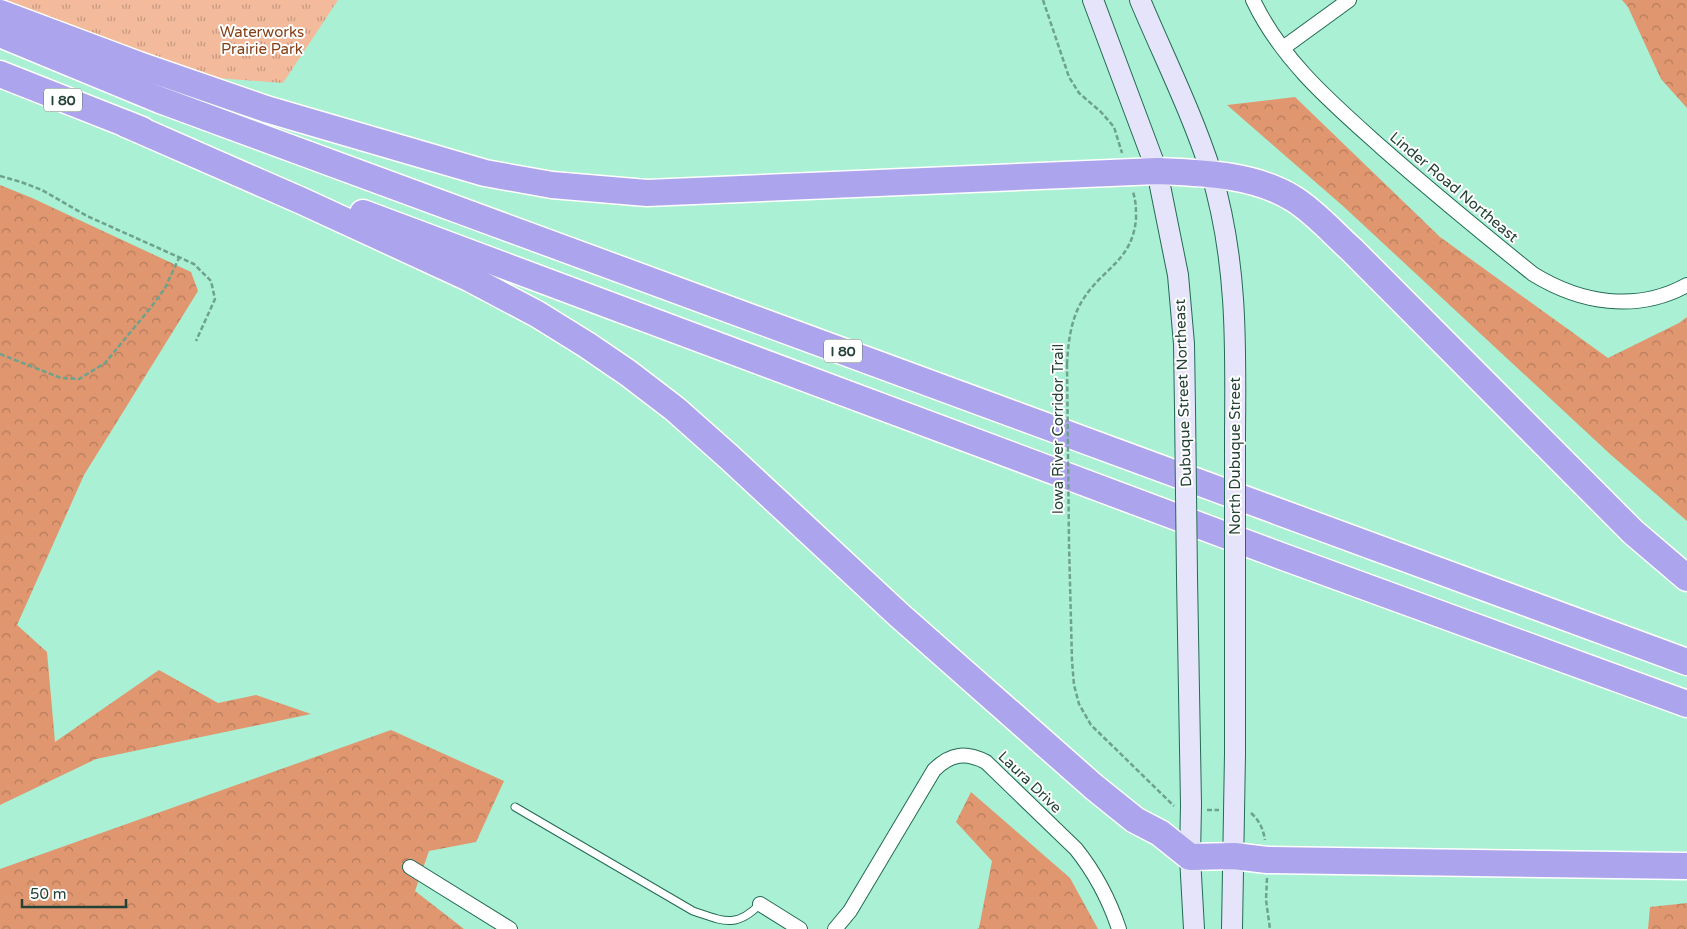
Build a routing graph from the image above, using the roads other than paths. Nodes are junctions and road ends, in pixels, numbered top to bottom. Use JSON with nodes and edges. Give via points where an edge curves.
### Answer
{"nodes":[{"id":1,"x":1093,"y":0,"type":"edge"},
{"id":2,"x":1140,"y":0,"type":"edge"},
{"id":3,"x":1252,"y":0,"type":"edge"},
{"id":4,"x":1349,"y":0,"type":"edge"},
{"id":5,"x":0,"y":13,"type":"edge"},
{"id":6,"x":0,"y":34,"type":"edge"},
{"id":7,"x":1283,"y":48,"type":"junction"},
{"id":8,"x":0,"y":74,"type":"edge"},
{"id":9,"x":126,"y":124,"type":"junction"},
{"id":10,"x":1157,"y":171,"type":"junction"},
{"id":11,"x":1211,"y":174,"type":"junction"},
{"id":12,"x":1687,"y":285,"type":"edge"},
{"id":13,"x":1687,"y":578,"type":"edge"},
{"id":14,"x":1687,"y":662,"type":"edge"},
{"id":15,"x":1687,"y":704,"type":"edge"},
{"id":16,"x":515,"y":807,"type":"dead end"},
{"id":17,"x":1234,"y":856,"type":"junction"},
{"id":18,"x":1190,"y":857,"type":"junction"},
{"id":19,"x":1687,"y":866,"type":"edge"},
{"id":20,"x":410,"y":867,"type":"dead end"},
{"id":21,"x":760,"y":904,"type":"joint"},
{"id":22,"x":510,"y":929,"type":"edge"},
{"id":23,"x":800,"y":929,"type":"edge"},
{"id":24,"x":835,"y":929,"type":"edge"},
{"id":25,"x":1119,"y":929,"type":"edge"},
{"id":26,"x":1194,"y":929,"type":"edge"},
{"id":27,"x":1232,"y":929,"type":"edge"}],
"edges":[{"from":1,"to":10,"type":"main road","name":"Dubuque Street Northeast"},
{"from":2,"to":11,"type":"main road","name":"North Dubuque Street","via":[[1181,92]]},
{"from":3,"to":7,"type":"street","name":"Linder Road Northeast"},
{"from":4,"to":7,"type":"street"},
{"from":5,"to":10,"type":"highway","via":[[139,66],[266,108],[485,173],[552,185],[646,193]]},
{"from":6,"to":14,"type":"highway","number":"I 80","via":[[160,100]]},
{"from":7,"to":12,"type":"street","name":"Linder Road Northeast","via":[[1308,81],[1362,130],[1467,221],[1551,285],[1575,295],[1616,302],[1655,297]]},
{"from":8,"to":9,"type":"highway","number":"I 80"},
{"from":9,"to":15,"type":"highway","number":"I 80","via":[[1281,556]]},
{"from":9,"to":18,"type":"highway","via":[[469,278],[537,314],[620,367],[729,457],[899,615],[1094,787],[1135,820],[1160,833]]},
{"from":10,"to":11,"type":"highway"},
{"from":10,"to":18,"type":"main road","name":"Dubuque Street Northeast","bridge":true,"via":[[1178,275],[1184,344]]},
{"from":11,"to":13,"type":"highway","via":[[1271,187],[1311,212],[1633,532]]},
{"from":11,"to":17,"type":"main road","name":"North Dubuque Street","bridge":true,"via":[[1228,250],[1236,337]]},
{"from":16,"to":21,"type":"lane","via":[[693,912],[737,922]]},
{"from":17,"to":18,"type":"highway"},
{"from":17,"to":19,"type":"highway","via":[[1267,860]]},
{"from":17,"to":27,"type":"main road","name":"North Dubuque Street"},
{"from":18,"to":26,"type":"main road"},
{"from":20,"to":22,"type":"street"},
{"from":21,"to":23,"type":"street"},
{"from":24,"to":25,"type":"street","name":"Laura Drive","via":[[850,911],[934,770],[941,762],[964,755],[986,762],[1076,849],[1102,887]]}]}
